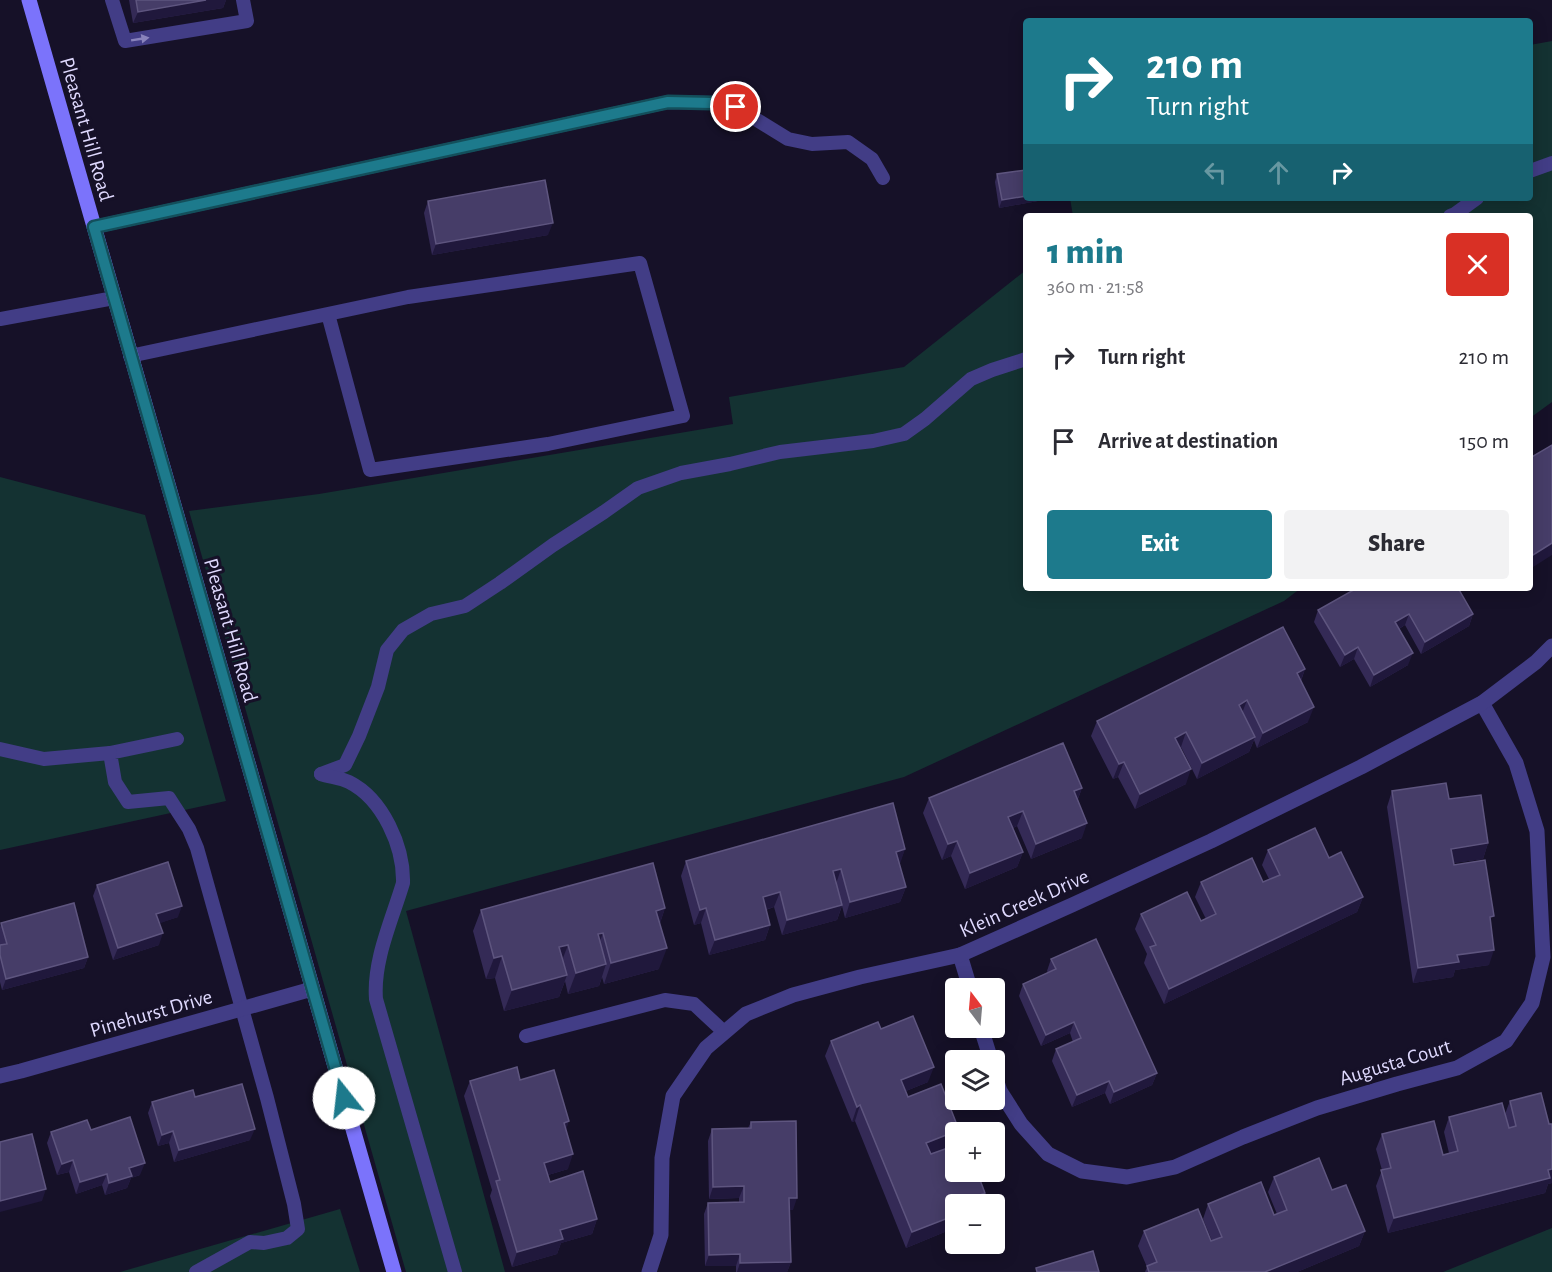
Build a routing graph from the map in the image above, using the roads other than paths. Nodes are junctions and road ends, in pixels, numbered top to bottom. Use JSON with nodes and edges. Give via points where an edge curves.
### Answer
{"nodes":[{"id":1,"x":29,"y":0,"type":"edge"},
{"id":2,"x":112,"y":0,"type":"edge"},
{"id":3,"x":243,"y":0,"type":"edge"},
{"id":4,"x":1552,"y":163,"type":"edge"},
{"id":5,"x":1533,"y":170,"type":"edge"},
{"id":6,"x":883,"y":178,"type":"dead end"},
{"id":7,"x":1474,"y":201,"type":"edge"},
{"id":8,"x":1456,"y":213,"type":"edge"},
{"id":9,"x":94,"y":227,"type":"junction"},
{"id":10,"x":114,"y":298,"type":"junction"},
{"id":11,"x":328,"y":314,"type":"junction"},
{"id":12,"x":0,"y":318,"type":"edge"},
{"id":13,"x":130,"y":356,"type":"junction"},
{"id":14,"x":1023,"y":360,"type":"edge"},
{"id":15,"x":1552,"y":646,"type":"edge"},
{"id":16,"x":1482,"y":703,"type":"junction"},
{"id":17,"x":177,"y":739,"type":"dead end"},
{"id":18,"x":0,"y":749,"type":"edge"},
{"id":19,"x":110,"y":753,"type":"junction"},
{"id":20,"x":960,"y":955,"type":"junction"},
{"id":21,"x":967,"y":978,"type":"edge"},
{"id":22,"x":312,"y":989,"type":"junction"},
{"id":23,"x":242,"y":1009,"type":"junction"},
{"id":24,"x":724,"y":1032,"type":"junction"},
{"id":25,"x":526,"y":1036,"type":"dead end"},
{"id":26,"x":0,"y":1076,"type":"edge"},
{"id":27,"x":1005,"y":1100,"type":"edge"},
{"id":28,"x":196,"y":1272,"type":"edge"},
{"id":29,"x":394,"y":1272,"type":"edge"},
{"id":30,"x":455,"y":1272,"type":"edge"},
{"id":31,"x":649,"y":1272,"type":"edge"}],
"edges":[{"from":1,"to":9,"type":"street","name":"Pleasant Hill Road"},
{"from":2,"to":3,"type":"lane","one_way":true,"via":[[125,41],[247,21]]},
{"from":4,"to":5,"type":"lane"},
{"from":6,"to":9,"type":"lane","via":[[872,159],[848,142],[812,144],[788,140],[736,107],[668,102]]},
{"from":7,"to":8,"type":"lane"},
{"from":9,"to":10,"type":"street","name":"Pleasant Hill Road"},
{"from":10,"to":12,"type":"lane"},
{"from":10,"to":13,"type":"street","name":"Pleasant Hill Road"},
{"from":11,"to":11,"type":"lane","via":[[408,297],[640,263],[683,416],[548,444],[370,470]]},
{"from":11,"to":13,"type":"lane"},
{"from":13,"to":22,"type":"street","name":"Pleasant Hill Road"},
{"from":14,"to":30,"type":"lane","via":[[971,379],[904,434],[780,452],[681,473],[638,488],[465,606],[431,614],[404,630],[387,650],[378,687],[345,765],[321,774],[349,782],[365,793],[391,828],[400,850],[403,883],[378,964],[376,999]]},
{"from":15,"to":16,"type":"street","name":"Klein Creek Drive"},
{"from":16,"to":20,"type":"street","name":"Klein Creek Drive","via":[[1211,841]]},
{"from":16,"to":27,"type":"street","name":"Augusta Court","via":[[1516,763],[1537,831],[1543,957],[1532,1003],[1506,1041],[1457,1068],[1317,1108],[1175,1167],[1127,1177],[1082,1172],[1048,1154],[1020,1125]]},
{"from":17,"to":19,"type":"lane"},
{"from":18,"to":19,"type":"lane","via":[[44,759]]},
{"from":19,"to":23,"type":"lane","via":[[115,782],[128,802],[169,798],[189,829]]},
{"from":20,"to":21,"type":"street"},
{"from":20,"to":24,"type":"street","name":"Klein Creek Drive","via":[[793,995],[746,1014]]},
{"from":22,"to":23,"type":"street","name":"Pinehurst Drive"},
{"from":22,"to":29,"type":"street","name":"Pleasant Hill Road"},
{"from":23,"to":26,"type":"street","name":"Pinehurst Drive"},
{"from":23,"to":28,"type":"lane","via":[[294,1204],[297,1229],[287,1238],[250,1242]]},
{"from":24,"to":25,"type":"lane","via":[[694,1004],[665,1000]]},
{"from":24,"to":31,"type":"street","name":"Klein Creek Drive","via":[[706,1048],[673,1096],[662,1158],[661,1234]]}]}
